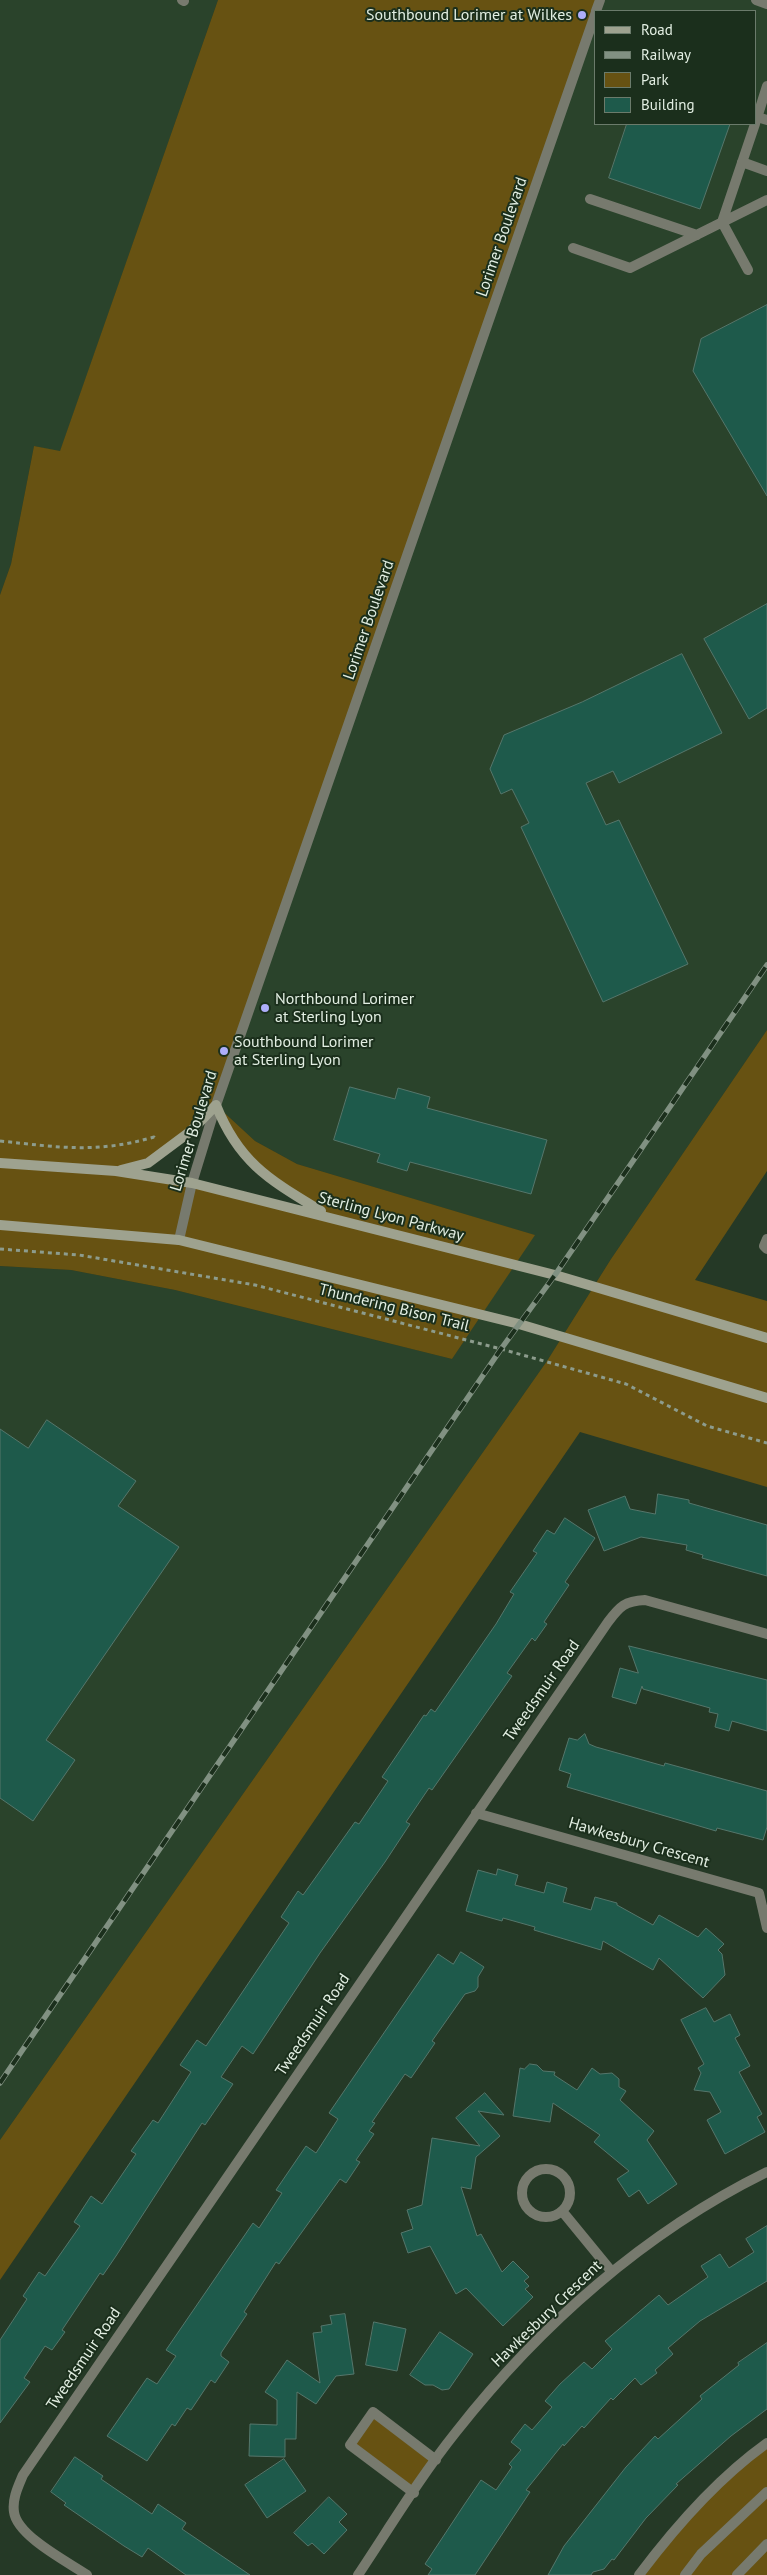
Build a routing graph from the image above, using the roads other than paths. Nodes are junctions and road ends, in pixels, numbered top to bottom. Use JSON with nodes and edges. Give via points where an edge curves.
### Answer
{"nodes":[{"id":1,"x":756,"y":0,"type":"edge"},
{"id":2,"x":767,"y":4,"type":"edge"},
{"id":3,"x":594,"y":18,"type":"edge"},
{"id":4,"x":767,"y":86,"type":"edge"},
{"id":5,"x":759,"y":120,"type":"edge"},
{"id":6,"x":757,"y":125,"type":"edge"},
{"id":7,"x":742,"y":162,"type":"junction"},
{"id":8,"x":767,"y":171,"type":"edge"},
{"id":9,"x":590,"y":199,"type":"dead end"},
{"id":10,"x":767,"y":200,"type":"edge"},
{"id":11,"x":722,"y":222,"type":"junction"},
{"id":12,"x":697,"y":235,"type":"junction"},
{"id":13,"x":573,"y":248,"type":"dead end"},
{"id":14,"x":748,"y":270,"type":"dead end"},
{"id":15,"x":216,"y":1105,"type":"junction"},
{"id":16,"x":0,"y":1163,"type":"edge"},
{"id":17,"x":116,"y":1172,"type":"junction"},
{"id":18,"x":192,"y":1183,"type":"junction"},
{"id":19,"x":330,"y":1216,"type":"junction"},
{"id":20,"x":0,"y":1225,"type":"edge"},
{"id":21,"x":767,"y":1239,"type":"edge"},
{"id":22,"x":179,"y":1240,"type":"junction"},
{"id":23,"x":767,"y":1248,"type":"edge"},
{"id":24,"x":767,"y":1338,"type":"edge"},
{"id":25,"x":767,"y":1398,"type":"edge"},
{"id":26,"x":767,"y":1634,"type":"edge"},
{"id":27,"x":476,"y":1813,"type":"junction"},
{"id":28,"x":767,"y":1928,"type":"edge"},
{"id":29,"x":767,"y":2172,"type":"edge"},
{"id":30,"x":562,"y":2210,"type":"junction"},
{"id":31,"x":612,"y":2272,"type":"junction"},
{"id":32,"x":767,"y":2444,"type":"edge"},
{"id":33,"x":436,"y":2460,"type":"junction"},
{"id":34,"x":767,"y":2492,"type":"edge"},
{"id":35,"x":414,"y":2493,"type":"junction"},
{"id":36,"x":767,"y":2544,"type":"edge"},
{"id":37,"x":87,"y":2575,"type":"edge"},
{"id":38,"x":358,"y":2575,"type":"edge"},
{"id":39,"x":639,"y":2575,"type":"edge"},
{"id":40,"x":685,"y":2575,"type":"edge"},
{"id":41,"x":737,"y":2575,"type":"edge"}],
"edges":[{"from":1,"to":2,"type":"street"},
{"from":3,"to":15,"type":"street","name":"Lorimer Boulevard"},
{"from":4,"to":5,"type":"street"},
{"from":6,"to":7,"type":"street"},
{"from":7,"to":8,"type":"street"},
{"from":7,"to":11,"type":"street"},
{"from":9,"to":12,"type":"street"},
{"from":10,"to":11,"type":"street"},
{"from":11,"to":12,"type":"street"},
{"from":11,"to":14,"type":"street"},
{"from":12,"to":13,"type":"street","via":[[630,268]]},
{"from":15,"to":17,"type":"main road","via":[[192,1131],[148,1163]]},
{"from":15,"to":18,"type":"street","name":"Lorimer Boulevard"},
{"from":15,"to":19,"type":"main road","via":[[227,1132],[244,1157],[284,1188]]},
{"from":16,"to":17,"type":"main road","name":"Sterling Lyon Parkway"},
{"from":17,"to":18,"type":"main road","name":"Sterling Lyon Parkway"},
{"from":18,"to":19,"type":"main road","name":"Sterling Lyon Parkway"},
{"from":18,"to":22,"type":"street","name":"Lorimer Boulevard"},
{"from":19,"to":24,"type":"main road","name":"Sterling Lyon Parkway","via":[[555,1275]]},
{"from":20,"to":22,"type":"main road"},
{"from":21,"to":23,"type":"street","via":[[764,1246]]},
{"from":22,"to":25,"type":"main road","via":[[519,1324]]},
{"from":26,"to":27,"type":"street","name":"Tweedsmuir Road","via":[[660,1602],[629,1601],[608,1622]]},
{"from":27,"to":28,"type":"street","name":"Hawkesbury Crescent","via":[[759,1893]]},
{"from":27,"to":37,"type":"street","name":"Tweedsmuir Road","via":[[23,2475],[15,2494],[14,2513],[21,2529]]},
{"from":29,"to":31,"type":"street","name":"Hawkesbury Crescent","via":[[706,2206]]},
{"from":30,"to":30,"type":"street","via":[[570,2195],[566,2178],[552,2169],[532,2172],[521,2190],[525,2206],[539,2216],[550,2217]]},
{"from":30,"to":31,"type":"street"},
{"from":31,"to":33,"type":"street","name":"Hawkesbury Crescent","via":[[515,2362]]},
{"from":32,"to":39,"type":"street","via":[[710,2493]]},
{"from":33,"to":35,"type":"street","name":"Hawkesbury Crescent"},
{"from":33,"to":35,"type":"street","via":[[373,2412],[350,2445]]},
{"from":34,"to":40,"type":"street","via":[[700,2554]]},
{"from":35,"to":38,"type":"street","name":"Hawkesbury Crescent"},
{"from":36,"to":41,"type":"street"}]}
